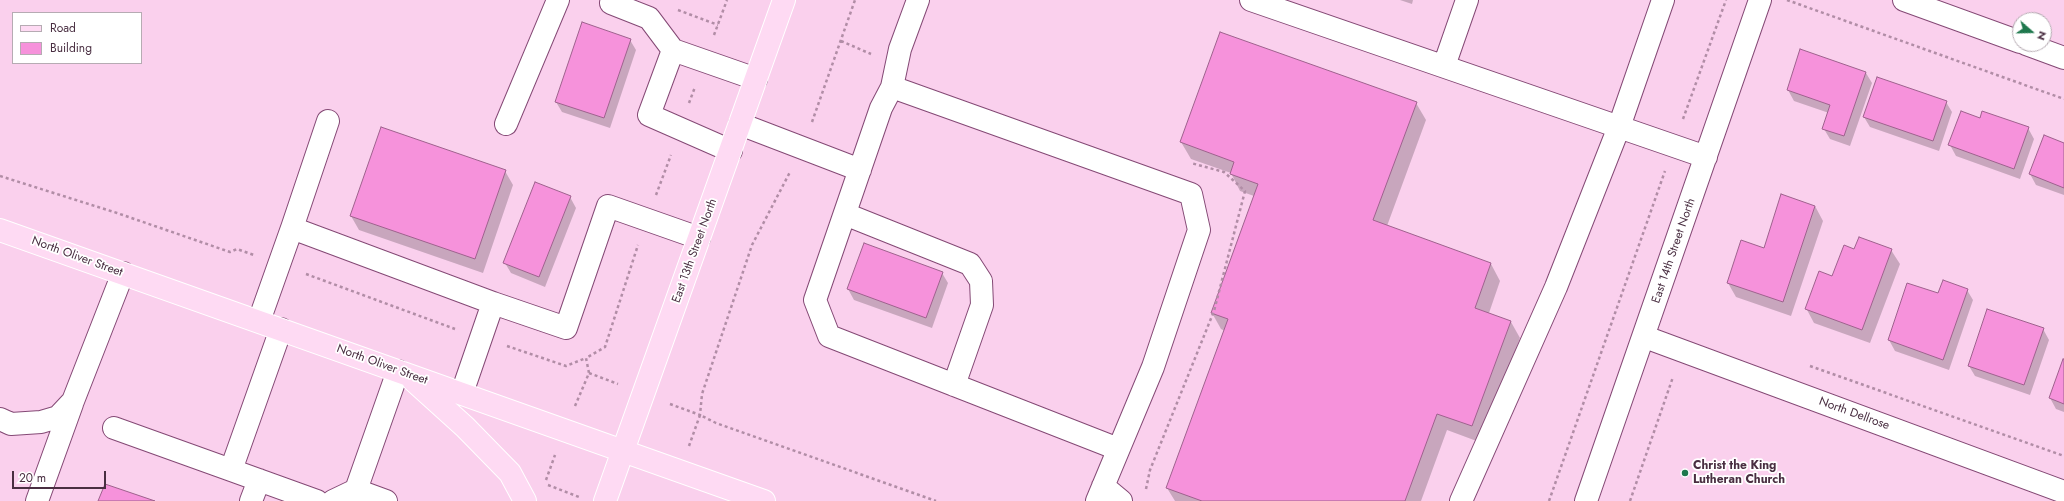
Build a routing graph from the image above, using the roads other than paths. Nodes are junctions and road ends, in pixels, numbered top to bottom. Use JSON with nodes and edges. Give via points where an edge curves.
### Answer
{"nodes":[{"id":1,"x":558,"y":0,"type":"edge"},
{"id":2,"x":784,"y":0,"type":"edge"},
{"id":3,"x":918,"y":0,"type":"edge"},
{"id":4,"x":1251,"y":0,"type":"edge"},
{"id":5,"x":1467,"y":0,"type":"edge"},
{"id":6,"x":1663,"y":0,"type":"edge"},
{"id":7,"x":1760,"y":0,"type":"edge"},
{"id":8,"x":1904,"y":0,"type":"edge"},
{"id":9,"x":608,"y":1,"type":"edge"},
{"id":10,"x":2012,"y":39,"type":"edge"},
{"id":11,"x":673,"y":50,"type":"junction"},
{"id":12,"x":2048,"y":52,"type":"edge"},
{"id":13,"x":2064,"y":58,"type":"edge"},
{"id":14,"x":1444,"y":66,"type":"junction"},
{"id":15,"x":756,"y":79,"type":"junction"},
{"id":16,"x":892,"y":87,"type":"junction"},
{"id":17,"x":328,"y":121,"type":"dead end"},
{"id":18,"x":506,"y":124,"type":"dead end"},
{"id":19,"x":740,"y":124,"type":"junction"},
{"id":20,"x":1619,"y":127,"type":"junction"},
{"id":21,"x":730,"y":151,"type":"junction"},
{"id":22,"x":1706,"y":157,"type":"junction"},
{"id":23,"x":860,"y":170,"type":"junction"},
{"id":24,"x":845,"y":214,"type":"junction"},
{"id":25,"x":292,"y":228,"type":"junction"},
{"id":26,"x":0,"y":230,"type":"edge"},
{"id":27,"x":699,"y":238,"type":"junction"},
{"id":28,"x":123,"y":273,"type":"junction"},
{"id":29,"x":493,"y":303,"type":"junction"},
{"id":30,"x":259,"y":321,"type":"junction"},
{"id":31,"x":281,"y":329,"type":"junction"},
{"id":32,"x":1645,"y":337,"type":"junction"},
{"id":33,"x":401,"y":372,"type":"junction"},
{"id":34,"x":954,"y":385,"type":"junction"},
{"id":35,"x":462,"y":394,"type":"junction"},
{"id":36,"x":73,"y":401,"type":"junction"},
{"id":37,"x":0,"y":419,"type":"edge"},
{"id":38,"x":114,"y":428,"type":"dead end"},
{"id":39,"x":1118,"y":449,"type":"junction"},
{"id":40,"x":623,"y":450,"type":"junction"},
{"id":41,"x":231,"y":470,"type":"junction"},
{"id":42,"x":259,"y":480,"type":"junction"},
{"id":43,"x":356,"y":490,"type":"junction"},
{"id":44,"x":2064,"y":492,"type":"edge"},
{"id":45,"x":1100,"y":494,"type":"edge"},
{"id":46,"x":730,"y":495,"type":"edge"},
{"id":47,"x":37,"y":501,"type":"edge"},
{"id":48,"x":251,"y":501,"type":"edge"},
{"id":49,"x":317,"y":501,"type":"edge"},
{"id":50,"x":333,"y":501,"type":"edge"},
{"id":51,"x":386,"y":501,"type":"edge"},
{"id":52,"x":526,"y":501,"type":"edge"},
{"id":53,"x":605,"y":501,"type":"edge"},
{"id":54,"x":764,"y":501,"type":"edge"},
{"id":55,"x":1121,"y":501,"type":"edge"},
{"id":56,"x":1461,"y":501,"type":"edge"},
{"id":57,"x":1586,"y":501,"type":"edge"}],
"edges":[{"from":1,"to":18,"type":"street"},
{"from":2,"to":15,"type":"main road","name":"East 13th Street North"},
{"from":3,"to":16,"type":"street","via":[[900,48]]},
{"from":4,"to":14,"type":"street"},
{"from":5,"to":14,"type":"street"},
{"from":6,"to":20,"type":"street"},
{"from":7,"to":22,"type":"street","name":"East 14th Street North"},
{"from":8,"to":10,"type":"street"},
{"from":9,"to":11,"type":"street","via":[[649,18]]},
{"from":11,"to":15,"type":"street"},
{"from":11,"to":21,"type":"street","via":[[649,115]]},
{"from":12,"to":13,"type":"street"},
{"from":14,"to":20,"type":"street"},
{"from":15,"to":19,"type":"main road","name":"East 13th Street North"},
{"from":16,"to":23,"type":"street","via":[[881,108]]},
{"from":16,"to":39,"type":"street","via":[[1191,194],[1199,230],[1153,367]]},
{"from":17,"to":25,"type":"street"},
{"from":19,"to":21,"type":"main road","name":"East 13th Street North"},
{"from":19,"to":23,"type":"street"},
{"from":20,"to":22,"type":"street"},
{"from":20,"to":56,"type":"street","via":[[1556,287]]},
{"from":21,"to":27,"type":"main road","name":"East 13th Street North"},
{"from":22,"to":32,"type":"street","name":"East 14th Street North"},
{"from":23,"to":24,"type":"street"},
{"from":24,"to":34,"type":"street","via":[[970,264],[981,282],[982,305]]},
{"from":24,"to":34,"type":"street","via":[[815,300],[829,336]]},
{"from":25,"to":29,"type":"street"},
{"from":25,"to":30,"type":"street"},
{"from":26,"to":28,"type":"main road","name":"North Oliver Street"},
{"from":27,"to":29,"type":"street","via":[[608,206],[566,328]]},
{"from":27,"to":40,"type":"main road","name":"East 13th Street North"},
{"from":28,"to":30,"type":"main road","name":"North Oliver Street"},
{"from":28,"to":36,"type":"street"},
{"from":29,"to":35,"type":"street"},
{"from":30,"to":31,"type":"main road","name":"North Oliver Street"},
{"from":31,"to":33,"type":"main road","name":"North Oliver Street"},
{"from":31,"to":41,"type":"street"},
{"from":32,"to":44,"type":"street","name":"North Dellrose"},
{"from":32,"to":57,"type":"street","name":"East 14th Street North"},
{"from":33,"to":35,"type":"main road","name":"North Oliver Street"},
{"from":33,"to":43,"type":"street"},
{"from":33,"to":52,"type":"main road","via":[[465,427],[510,473]]},
{"from":34,"to":39,"type":"street"},
{"from":35,"to":40,"type":"main road","name":"North Oliver Street"},
{"from":36,"to":37,"type":"street","via":[[58,418],[11,424]]},
{"from":36,"to":47,"type":"street"},
{"from":38,"to":41,"type":"street"},
{"from":39,"to":45,"type":"street"},
{"from":40,"to":46,"type":"main road","name":"North Oliver Street"},
{"from":40,"to":53,"type":"main road","name":"East 13th Street North"},
{"from":41,"to":42,"type":"street"},
{"from":42,"to":48,"type":"street"},
{"from":42,"to":49,"type":"street"},
{"from":43,"to":50,"type":"street"},
{"from":43,"to":51,"type":"street"},
{"from":45,"to":55,"type":"street"},
{"from":46,"to":54,"type":"main road","name":"North Oliver Street"}]}
